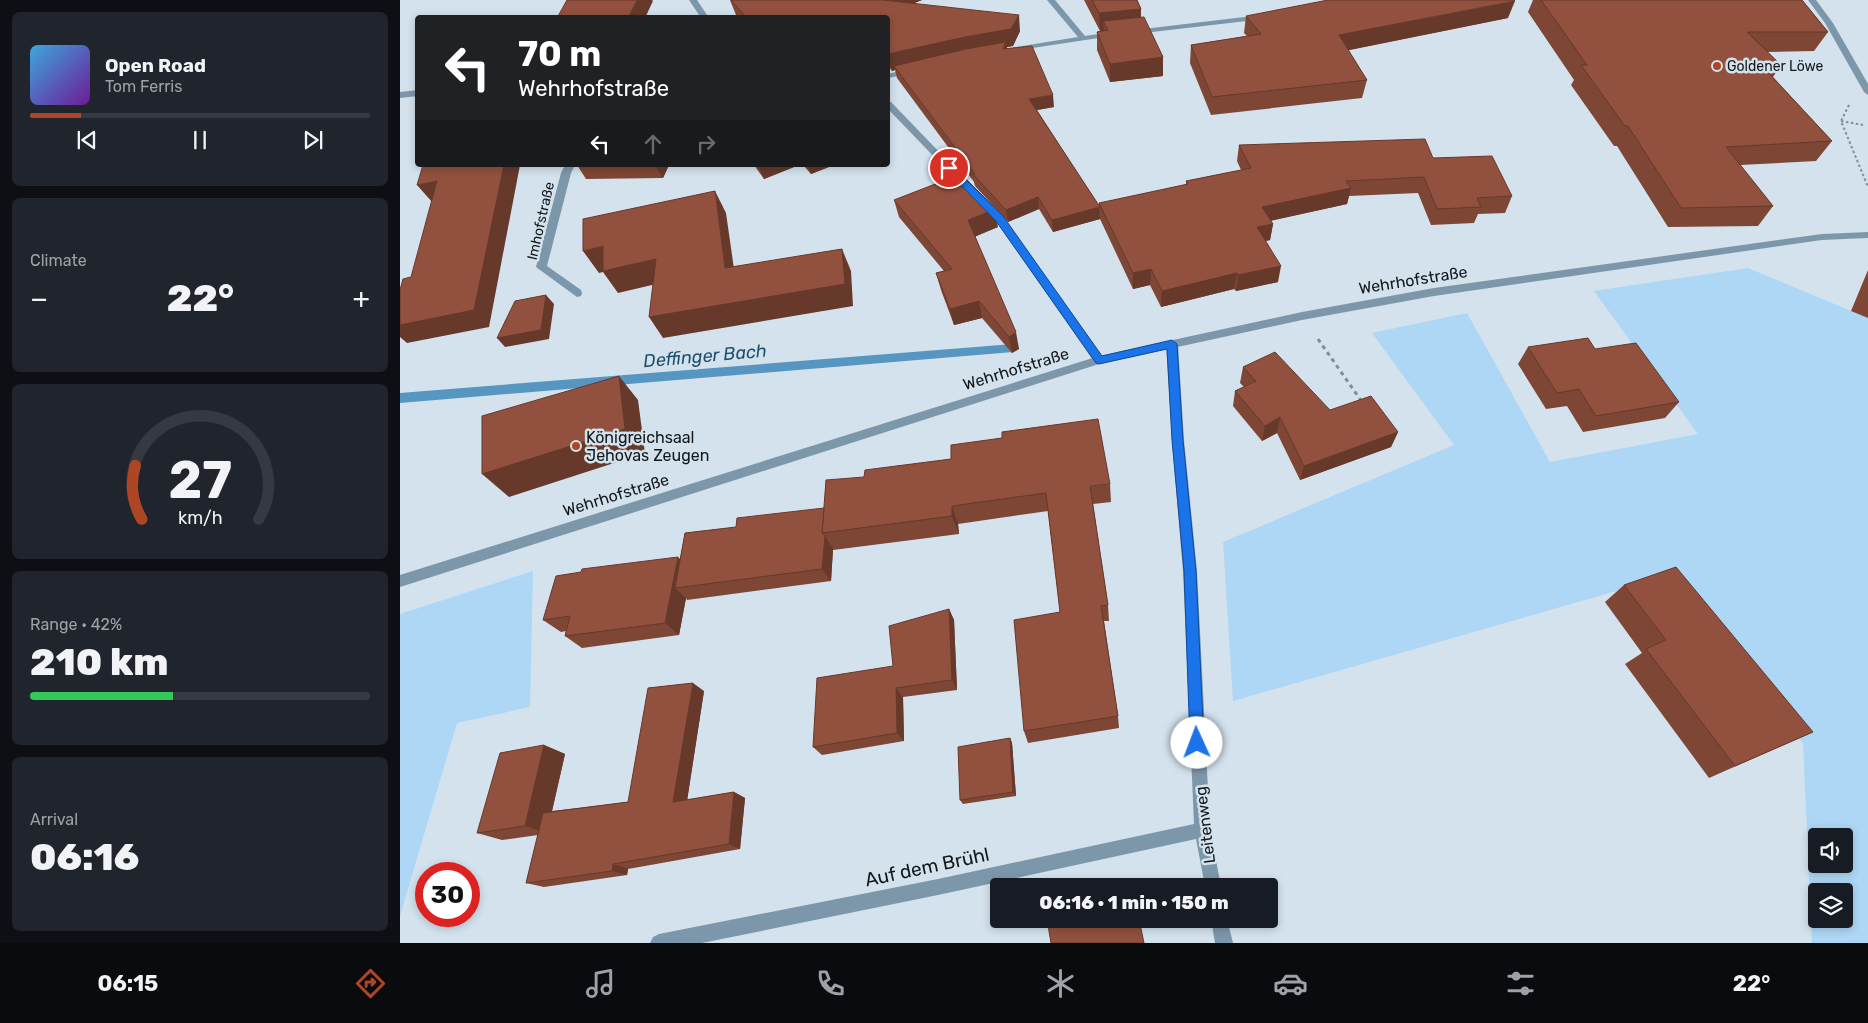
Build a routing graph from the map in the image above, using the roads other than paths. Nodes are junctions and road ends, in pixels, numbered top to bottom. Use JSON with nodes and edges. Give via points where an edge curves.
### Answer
{"nodes":[{"id":1,"x":693,"y":0,"type":"edge"},
{"id":2,"x":1051,"y":0,"type":"edge"},
{"id":3,"x":1812,"y":0,"type":"edge"},
{"id":4,"x":1806,"y":9,"type":"edge"},
{"id":5,"x":1821,"y":11,"type":"junction"},
{"id":6,"x":703,"y":15,"type":"edge"},
{"id":7,"x":1267,"y":17,"type":"edge"},
{"id":8,"x":1129,"y":32,"type":"edge"},
{"id":9,"x":1120,"y":34,"type":"edge"},
{"id":10,"x":1083,"y":38,"type":"junction"},
{"id":11,"x":1006,"y":50,"type":"edge"},
{"id":12,"x":923,"y":68,"type":"edge"},
{"id":13,"x":890,"y":76,"type":"edge"},
{"id":14,"x":1868,"y":92,"type":"edge"},
{"id":15,"x":415,"y":93,"type":"edge"},
{"id":16,"x":400,"y":94,"type":"edge"},
{"id":17,"x":890,"y":106,"type":"edge"},
{"id":18,"x":569,"y":167,"type":"edge"},
{"id":19,"x":1868,"y":235,"type":"edge"},
{"id":20,"x":577,"y":293,"type":"dead end"},
{"id":21,"x":1172,"y":344,"type":"junction"},
{"id":22,"x":1099,"y":360,"type":"junction"},
{"id":23,"x":400,"y":580,"type":"edge"},
{"id":24,"x":1202,"y":830,"type":"junction"},
{"id":25,"x":1211,"y":878,"type":"edge"},
{"id":26,"x":1221,"y":928,"type":"edge"},
{"id":27,"x":659,"y":943,"type":"edge"},
{"id":28,"x":1224,"y":943,"type":"edge"}],
"edges":[{"from":1,"to":6,"type":"street"},
{"from":2,"to":10,"type":"street"},
{"from":3,"to":5,"type":"street"},
{"from":4,"to":5,"type":"street"},
{"from":5,"to":14,"type":"street"},
{"from":7,"to":8,"type":"street"},
{"from":9,"to":10,"type":"street"},
{"from":10,"to":11,"type":"street"},
{"from":12,"to":13,"type":"street"},
{"from":15,"to":16,"type":"street"},
{"from":17,"to":22,"type":"street","via":[[999,218]]},
{"from":18,"to":20,"type":"street","name":"Imhofstraße","via":[[541,267]]},
{"from":19,"to":21,"type":"street","name":"Wehrhofstraße","via":[[1822,237],[1434,292]]},
{"from":21,"to":22,"type":"street","name":"Wehrhofstraße"},
{"from":21,"to":24,"type":"street","name":"Leitenweg","via":[[1190,571]]},
{"from":22,"to":23,"type":"street","name":"Wehrhofstraße"},
{"from":24,"to":25,"type":"street","name":"Leitenweg"},
{"from":24,"to":27,"type":"street","name":"Auf dem Brühl"},
{"from":26,"to":28,"type":"street"}]}
